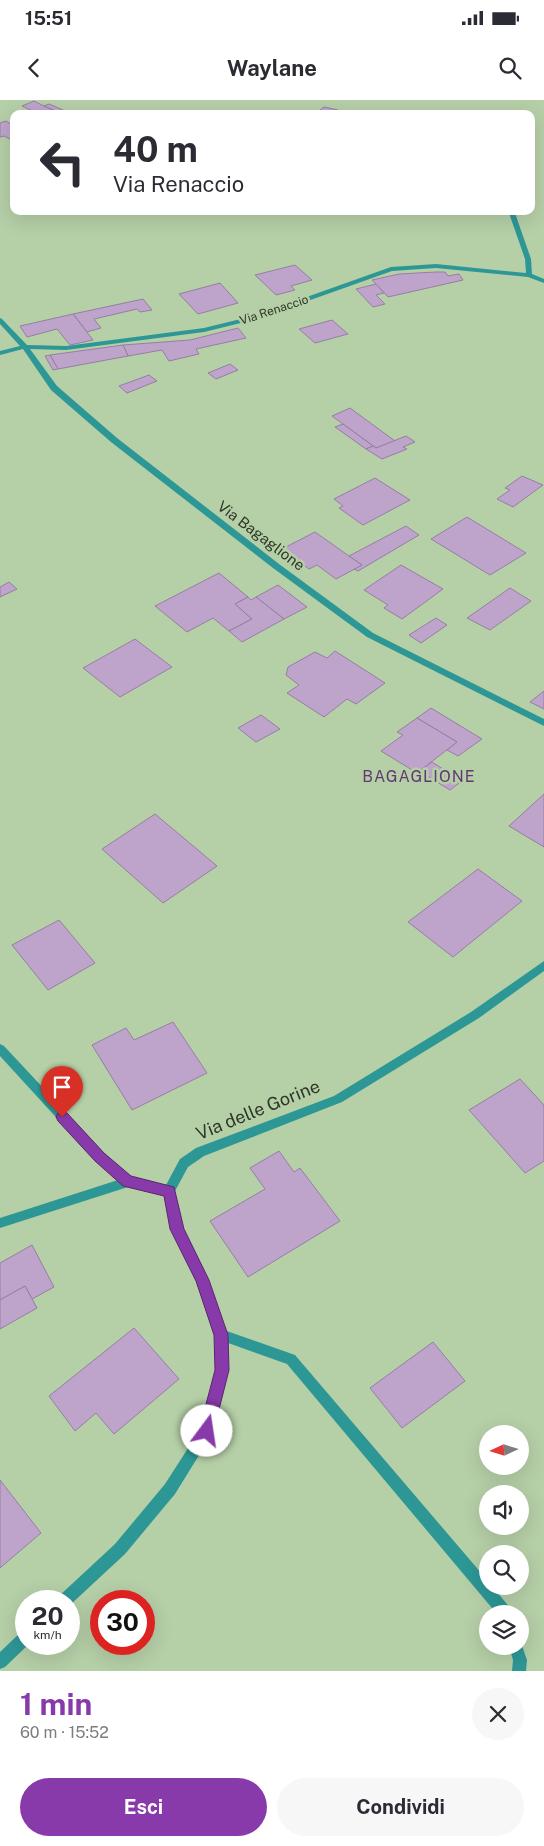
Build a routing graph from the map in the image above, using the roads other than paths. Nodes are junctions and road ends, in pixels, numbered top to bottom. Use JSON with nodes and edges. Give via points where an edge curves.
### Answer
{"nodes":[{"id":1,"x":513,"y":215,"type":"edge"},
{"id":2,"x":529,"y":275,"type":"junction"},
{"id":3,"x":544,"y":281,"type":"edge"},
{"id":4,"x":0,"y":320,"type":"edge"},
{"id":5,"x":25,"y":347,"type":"junction"},
{"id":6,"x":0,"y":353,"type":"edge"},
{"id":7,"x":544,"y":724,"type":"edge"},
{"id":8,"x":544,"y":966,"type":"edge"},
{"id":9,"x":0,"y":1050,"type":"edge"},
{"id":10,"x":128,"y":1182,"type":"junction"},
{"id":11,"x":169,"y":1191,"type":"junction"},
{"id":12,"x":0,"y":1224,"type":"edge"},
{"id":13,"x":221,"y":1335,"type":"junction"},
{"id":14,"x":76,"y":1590,"type":"edge"},
{"id":15,"x":498,"y":1605,"type":"edge"},
{"id":16,"x":15,"y":1648,"type":"edge"},
{"id":17,"x":519,"y":1655,"type":"edge"},
{"id":18,"x":0,"y":1662,"type":"edge"},
{"id":19,"x":519,"y":1671,"type":"edge"}],
"edges":[{"from":1,"to":2,"type":"street","via":[[528,259]]},
{"from":2,"to":3,"type":"street","name":"Via Renaccio"},
{"from":2,"to":5,"type":"street","name":"Via Renaccio","via":[[436,266],[391,269],[271,312],[204,330],[66,348]]},
{"from":4,"to":5,"type":"street","name":"Via Bagaglione"},
{"from":5,"to":6,"type":"street","name":"Via Renaccio"},
{"from":5,"to":7,"type":"street","name":"Via Bagaglione","via":[[54,388],[114,440],[370,635]]},
{"from":8,"to":11,"type":"street","name":"Via delle Gorine","via":[[475,1015],[338,1099],[200,1152],[184,1163]]},
{"from":9,"to":10,"type":"street","via":[[100,1157]]},
{"from":10,"to":11,"type":"street"},
{"from":10,"to":12,"type":"street"},
{"from":11,"to":13,"type":"street","via":[[177,1229],[202,1280]]},
{"from":13,"to":14,"type":"street","via":[[222,1370],[207,1431],[170,1489],[120,1549]]},
{"from":13,"to":15,"type":"street","via":[[291,1359]]},
{"from":16,"to":18,"type":"street"},
{"from":17,"to":19,"type":"street"}]}
